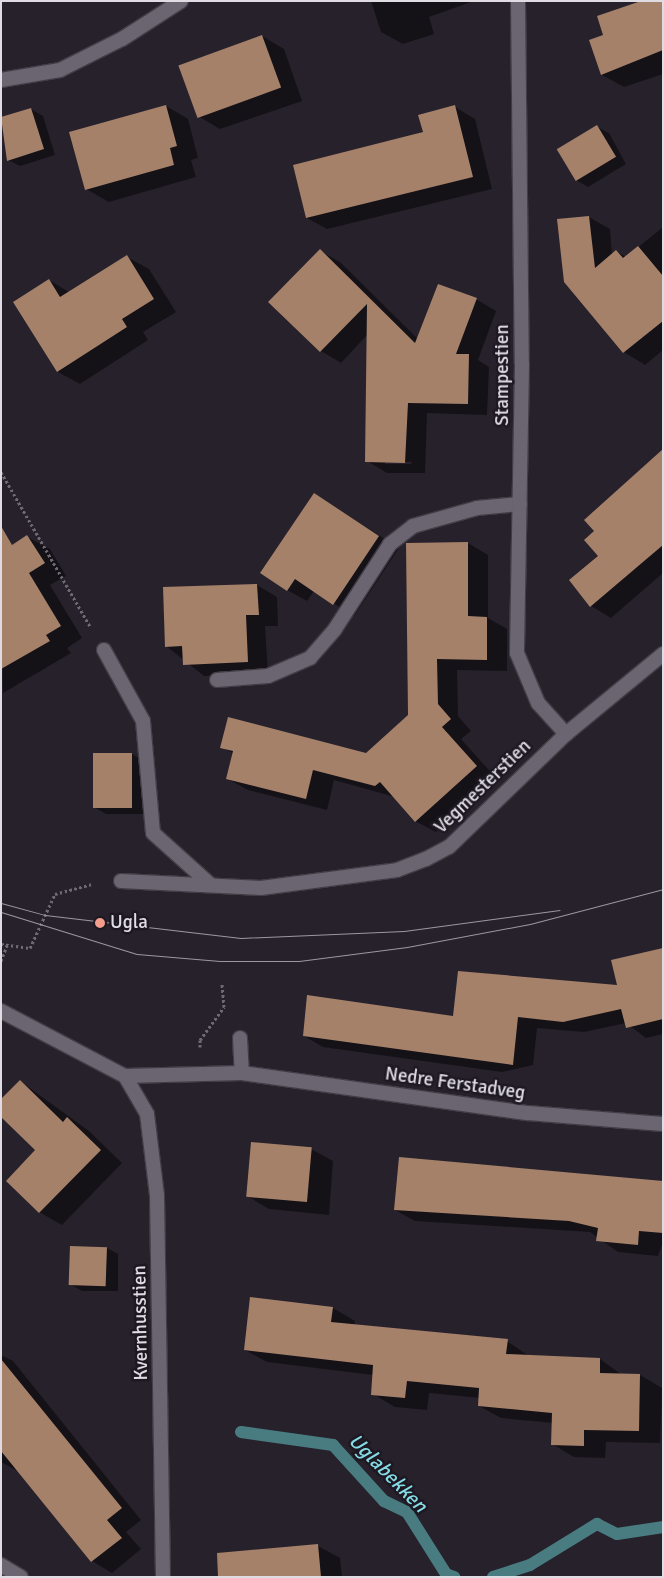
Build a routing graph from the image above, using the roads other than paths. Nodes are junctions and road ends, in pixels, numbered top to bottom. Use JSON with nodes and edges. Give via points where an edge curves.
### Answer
{"nodes":[{"id":1,"x":181,"y":1,"type":"edge"},
{"id":2,"x":518,"y":1,"type":"edge"},
{"id":3,"x":166,"y":5,"type":"edge"},
{"id":4,"x":1,"y":80,"type":"edge"},
{"id":5,"x":520,"y":504,"type":"junction"},
{"id":6,"x":104,"y":650,"type":"road end"},
{"id":7,"x":663,"y":654,"type":"edge"},
{"id":8,"x":217,"y":680,"type":"dead end"},
{"id":9,"x":566,"y":734,"type":"junction"},
{"id":10,"x":121,"y":881,"type":"road end"},
{"id":11,"x":211,"y":886,"type":"junction"},
{"id":12,"x":1,"y":1011,"type":"edge"},
{"id":13,"x":240,"y":1038,"type":"dead end"},
{"id":14,"x":242,"y":1073,"type":"junction"},
{"id":15,"x":125,"y":1076,"type":"junction"},
{"id":16,"x":663,"y":1124,"type":"edge"},
{"id":17,"x":1,"y":1564,"type":"edge"},
{"id":18,"x":21,"y":1577,"type":"edge"},
{"id":19,"x":163,"y":1577,"type":"edge"}],
"edges":[{"from":1,"to":3,"type":"street"},
{"from":2,"to":5,"type":"street","name":"Stampestien"},
{"from":3,"to":4,"type":"street","via":[[122,39],[60,70]]},
{"from":5,"to":8,"type":"street","via":[[477,508],[413,526],[390,544],[335,629],[310,658],[268,676]]},
{"from":5,"to":9,"type":"street","name":"Stampestien","via":[[518,653],[538,703]]},
{"from":6,"to":11,"type":"street","via":[[142,721],[153,833]]},
{"from":7,"to":9,"type":"street","name":"Vegmesterstien"},
{"from":9,"to":11,"type":"street","name":"Vegmesterstien","via":[[449,847],[426,859],[397,870],[261,888]]},
{"from":10,"to":11,"type":"street","name":"Vegmesterstien"},
{"from":12,"to":15,"type":"street","name":"Nedre Ferstadveg"},
{"from":13,"to":14,"type":"street"},
{"from":14,"to":15,"type":"street","name":"Nedre Ferstadveg"},
{"from":14,"to":16,"type":"street","name":"Nedre Ferstadveg","via":[[528,1113]]},
{"from":15,"to":19,"type":"street","name":"Kvernhusstien","via":[[147,1114],[157,1196]]},
{"from":17,"to":18,"type":"street"}]}
